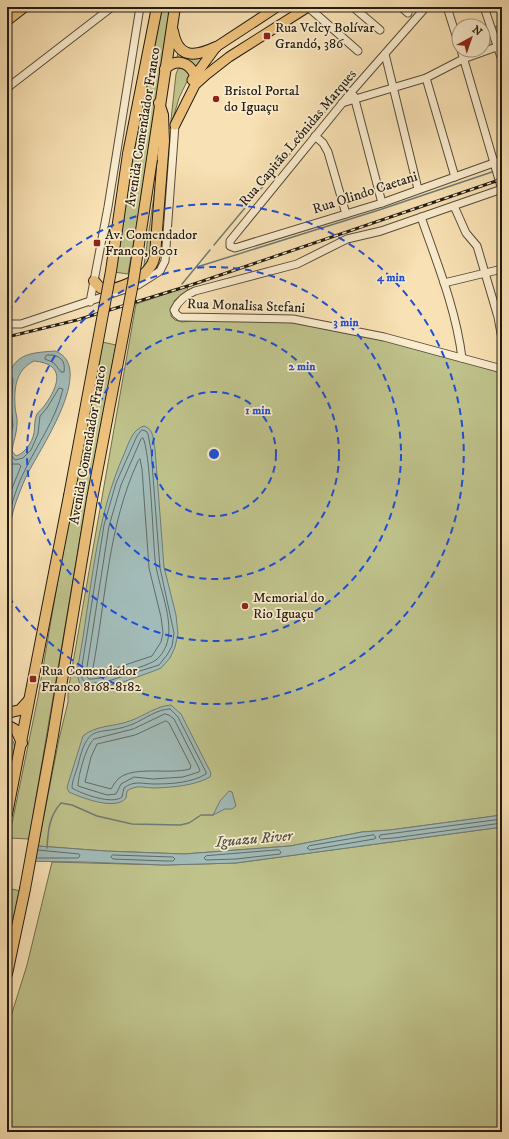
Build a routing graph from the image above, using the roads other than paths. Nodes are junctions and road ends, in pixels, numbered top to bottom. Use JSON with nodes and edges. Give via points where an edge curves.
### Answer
{"nodes":[{"id":1,"x":24,"y":7,"type":"edge"},
{"id":2,"x":112,"y":7,"type":"edge"},
{"id":3,"x":157,"y":7,"type":"edge"},
{"id":4,"x":175,"y":7,"type":"edge"},
{"id":5,"x":277,"y":7,"type":"edge"},
{"id":6,"x":308,"y":7,"type":"edge"},
{"id":7,"x":353,"y":7,"type":"edge"},
{"id":8,"x":401,"y":7,"type":"edge"},
{"id":9,"x":426,"y":7,"type":"edge"},
{"id":10,"x":447,"y":7,"type":"edge"},
{"id":11,"x":484,"y":7,"type":"edge"},
{"id":12,"x":139,"y":8,"type":"edge"},
{"id":13,"x":408,"y":13,"type":"dead end"},
{"id":14,"x":451,"y":20,"type":"edge"},
{"id":15,"x":7,"y":21,"type":"edge"},
{"id":16,"x":172,"y":26,"type":"junction"},
{"id":17,"x":247,"y":27,"type":"junction"},
{"id":18,"x":380,"y":30,"type":"dead end"},
{"id":19,"x":500,"y":46,"type":"edge"},
{"id":20,"x":216,"y":47,"type":"junction"},
{"id":21,"x":358,"y":51,"type":"dead end"},
{"id":22,"x":385,"y":54,"type":"junction"},
{"id":23,"x":229,"y":57,"type":"junction"},
{"id":24,"x":463,"y":59,"type":"junction"},
{"id":25,"x":502,"y":60,"type":"edge"},
{"id":26,"x":165,"y":69,"type":"junction"},
{"id":27,"x":196,"y":75,"type":"junction"},
{"id":28,"x":426,"y":78,"type":"junction"},
{"id":29,"x":7,"y":88,"type":"edge"},
{"id":30,"x":394,"y":88,"type":"junction"},
{"id":31,"x":353,"y":90,"type":"junction"},
{"id":32,"x":355,"y":99,"type":"junction"},
{"id":33,"x":159,"y":103,"type":"junction"},
{"id":34,"x":342,"y":104,"type":"junction"},
{"id":35,"x":176,"y":126,"type":"junction"},
{"id":36,"x":315,"y":136,"type":"junction"},
{"id":37,"x":502,"y":160,"type":"edge"},
{"id":38,"x":494,"y":163,"type":"junction"},
{"id":39,"x":455,"y":178,"type":"junction"},
{"id":40,"x":502,"y":189,"type":"edge"},
{"id":41,"x":418,"y":190,"type":"junction"},
{"id":42,"x":382,"y":203,"type":"junction"},
{"id":43,"x":454,"y":206,"type":"junction"},
{"id":44,"x":346,"y":214,"type":"junction"},
{"id":45,"x":421,"y":217,"type":"junction"},
{"id":46,"x":236,"y":248,"type":"joint"},
{"id":47,"x":502,"y":269,"type":"edge"},
{"id":48,"x":485,"y":274,"type":"junction"},
{"id":49,"x":444,"y":282,"type":"junction"},
{"id":50,"x":93,"y":285,"type":"junction"},
{"id":51,"x":99,"y":298,"type":"junction"},
{"id":52,"x":90,"y":302,"type":"junction"},
{"id":53,"x":7,"y":324,"type":"edge"},
{"id":54,"x":502,"y":339,"type":"edge"},
{"id":55,"x":462,"y":358,"type":"junction"},
{"id":56,"x":502,"y":369,"type":"edge"},
{"id":57,"x":31,"y":694,"type":"junction"},
{"id":58,"x":7,"y":713,"type":"edge"},
{"id":59,"x":7,"y":725,"type":"edge"},
{"id":60,"x":22,"y":742,"type":"junction"},
{"id":61,"x":7,"y":814,"type":"edge"},
{"id":62,"x":7,"y":974,"type":"edge"}],
"edges":[{"from":1,"to":15,"type":"main road"},
{"from":2,"to":29,"type":"street"},
{"from":3,"to":57,"type":"highway","name":"Avenida Comendador Franco","bridge":true,"via":[[128,154],[111,271]]},
{"from":4,"to":16,"type":"highway","name":"Avenida Comendador Franco"},
{"from":5,"to":17,"type":"main road"},
{"from":6,"to":21,"type":"street"},
{"from":6,"to":23,"type":"main road"},
{"from":7,"to":18,"type":"street"},
{"from":8,"to":13,"type":"street"},
{"from":9,"to":22,"type":"street","name":"Rua Capitão Leônidas Marques"},
{"from":10,"to":14,"type":"street"},
{"from":11,"to":19,"type":"street"},
{"from":12,"to":50,"type":"street","name":"Avenida Comendador Franco","via":[[108,208]]},
{"from":16,"to":20,"type":"highway","via":[[178,46],[186,53],[197,55]]},
{"from":16,"to":26,"type":"highway","name":"Avenida Comendador Franco"},
{"from":17,"to":20,"type":"main road"},
{"from":17,"to":23,"type":"main road","via":[[221,50],[222,55]]},
{"from":19,"to":24,"type":"street"},
{"from":19,"to":25,"type":"street"},
{"from":20,"to":27,"type":"main road"},
{"from":22,"to":30,"type":"street"},
{"from":22,"to":31,"type":"street","name":"Rua Capitão Leônidas Marques"},
{"from":23,"to":35,"type":"main road","via":[[195,85]]},
{"from":24,"to":28,"type":"street"},
{"from":24,"to":38,"type":"street"},
{"from":26,"to":27,"type":"highway","via":[[180,62],[190,66]]},
{"from":26,"to":33,"type":"highway","name":"Avenida Comendador Franco"},
{"from":27,"to":35,"type":"main road","via":[[176,114]]},
{"from":28,"to":30,"type":"street"},
{"from":28,"to":39,"type":"street"},
{"from":30,"to":32,"type":"street"},
{"from":30,"to":41,"type":"street"},
{"from":31,"to":32,"type":"street"},
{"from":31,"to":34,"type":"street","name":"Rua Capitão Leônidas Marques"},
{"from":32,"to":34,"type":"street"},
{"from":32,"to":42,"type":"street"},
{"from":33,"to":50,"type":"highway","via":[[163,115],[164,141],[155,255],[150,268],[125,284],[110,289]]},
{"from":33,"to":62,"type":"highway","name":"Avenida Comendador Franco","bridge":true,"via":[[133,282],[92,499],[25,888]]},
{"from":34,"to":36,"type":"street","name":"Rua Capitão Leônidas Marques"},
{"from":35,"to":51,"type":"street","via":[[165,261],[160,271],[144,282]]},
{"from":36,"to":44,"type":"street","via":[[324,142],[328,152]]},
{"from":36,"to":46,"type":"street","name":"Rua Capitão Leônidas Marques","via":[[230,242],[230,246]]},
{"from":37,"to":38,"type":"street","name":"Rua Olindo Caetani"},
{"from":38,"to":39,"type":"street","name":"Rua Olindo Caetani"},
{"from":38,"to":40,"type":"street"},
{"from":39,"to":41,"type":"street","name":"Rua Olindo Caetani"},
{"from":40,"to":43,"type":"street"},
{"from":41,"to":42,"type":"street","name":"Rua Olindo Caetani"},
{"from":42,"to":44,"type":"street","name":"Rua Olindo Caetani"},
{"from":43,"to":45,"type":"street"},
{"from":43,"to":48,"type":"street","via":[[466,233],[477,246]]},
{"from":44,"to":46,"type":"street","name":"Rua Olindo Caetani"},
{"from":45,"to":49,"type":"street"},
{"from":45,"to":55,"type":"street","name":"Rua Monalisa Stefani","via":[[381,231],[347,239],[297,264],[196,290],[185,296],[174,310],[180,317],[190,318],[293,318],[384,337]]},
{"from":47,"to":48,"type":"street"},
{"from":48,"to":49,"type":"street"},
{"from":48,"to":54,"type":"street"},
{"from":49,"to":55,"type":"street","via":[[459,335]]},
{"from":50,"to":51,"type":"street"},
{"from":50,"to":52,"type":"street","name":"Avenida Comendador Franco"},
{"from":51,"to":52,"type":"street"},
{"from":52,"to":53,"type":"street","via":[[21,324]]},
{"from":55,"to":56,"type":"street","name":"Rua Monalisa Stefani"},
{"from":57,"to":58,"type":"highway","via":[[24,707]]},
{"from":57,"to":60,"type":"highway","name":"Avenida Comendador Franco"},
{"from":59,"to":60,"type":"highway","via":[[16,730]]},
{"from":60,"to":61,"type":"highway","name":"Avenida Comendador Franco"}]}
